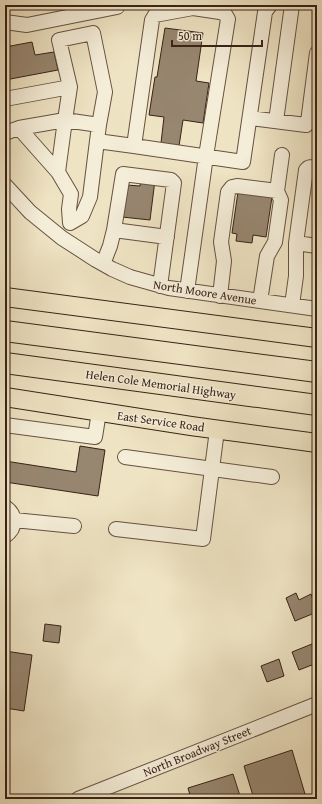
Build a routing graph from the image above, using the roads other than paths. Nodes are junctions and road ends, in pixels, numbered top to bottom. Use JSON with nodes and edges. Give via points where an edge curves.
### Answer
{"nodes":[{"id":1,"x":117,"y":5,"type":"edge"},
{"id":2,"x":270,"y":5,"type":"edge"},
{"id":3,"x":292,"y":5,"type":"edge"},
{"id":4,"x":85,"y":11,"type":"edge"},
{"id":5,"x":5,"y":22,"type":"edge"},
{"id":6,"x":93,"y":33,"type":"junction"},
{"id":7,"x":317,"y":53,"type":"edge"},
{"id":8,"x":70,"y":87,"type":"junction"},
{"id":9,"x":5,"y":99,"type":"edge"},
{"id":10,"x":250,"y":118,"type":"junction"},
{"id":11,"x":65,"y":120,"type":"junction"},
{"id":12,"x":276,"y":121,"type":"junction"},
{"id":13,"x":99,"y":125,"type":"junction"},
{"id":14,"x":19,"y":128,"type":"junction"},
{"id":15,"x":5,"y":133,"type":"edge"},
{"id":16,"x":97,"y":141,"type":"junction"},
{"id":17,"x":134,"y":146,"type":"junction"},
{"id":18,"x":282,"y":155,"type":"dead end"},
{"id":19,"x":206,"y":156,"type":"junction"},
{"id":20,"x":317,"y":168,"type":"edge"},
{"id":21,"x":58,"y":172,"type":"junction"},
{"id":22,"x":5,"y":185,"type":"edge"},
{"id":23,"x":277,"y":191,"type":"junction"},
{"id":24,"x":71,"y":194,"type":"junction"},
{"id":25,"x":90,"y":197,"type":"junction"},
{"id":26,"x":70,"y":223,"type":"junction"},
{"id":27,"x":114,"y":230,"type":"junction"},
{"id":28,"x":166,"y":237,"type":"junction"},
{"id":29,"x":62,"y":238,"type":"junction"},
{"id":30,"x":296,"y":243,"type":"junction"},
{"id":31,"x":317,"y":246,"type":"edge"},
{"id":32,"x":102,"y":264,"type":"junction"},
{"id":33,"x":160,"y":286,"type":"junction"},
{"id":34,"x":187,"y":291,"type":"junction"},
{"id":35,"x":220,"y":296,"type":"junction"},
{"id":36,"x":5,"y":298,"type":"edge"},
{"id":37,"x":260,"y":301,"type":"junction"},
{"id":38,"x":292,"y":305,"type":"junction"},
{"id":39,"x":317,"y":309,"type":"edge"},
{"id":40,"x":5,"y":331,"type":"edge"},
{"id":41,"x":317,"y":338,"type":"edge"},
{"id":42,"x":5,"y":363,"type":"edge"},
{"id":43,"x":317,"y":372,"type":"edge"},
{"id":44,"x":5,"y":397,"type":"edge"},
{"id":45,"x":317,"y":405,"type":"edge"},
{"id":46,"x":99,"y":412,"type":"junction"},
{"id":47,"x":5,"y":425,"type":"edge"},
{"id":48,"x":217,"y":430,"type":"junction"},
{"id":49,"x":317,"y":443,"type":"edge"},
{"id":50,"x":125,"y":457,"type":"dead end"},
{"id":51,"x":212,"y":469,"type":"junction"},
{"id":52,"x":272,"y":477,"type":"dead end"},
{"id":53,"x":5,"y":507,"type":"edge"},
{"id":54,"x":14,"y":520,"type":"junction"},
{"id":55,"x":74,"y":526,"type":"dead end"},
{"id":56,"x":116,"y":529,"type":"dead end"},
{"id":57,"x":5,"y":536,"type":"edge"},
{"id":58,"x":317,"y":704,"type":"edge"},
{"id":59,"x":78,"y":799,"type":"edge"}],
"edges":[{"from":1,"to":4,"type":"street"},
{"from":2,"to":10,"type":"street","via":[[265,12]]},
{"from":3,"to":12,"type":"street"},
{"from":4,"to":5,"type":"street","via":[[27,25]]},
{"from":4,"to":6,"type":"street"},
{"from":6,"to":8,"type":"street","via":[[59,40]]},
{"from":6,"to":13,"type":"street","via":[[105,92]]},
{"from":7,"to":12,"type":"street","via":[[308,122],[306,125]]},
{"from":8,"to":9,"type":"street"},
{"from":8,"to":11,"type":"street"},
{"from":10,"to":12,"type":"street"},
{"from":10,"to":19,"type":"street","via":[[243,162]]},
{"from":11,"to":13,"type":"street"},
{"from":11,"to":14,"type":"street"},
{"from":11,"to":21,"type":"street"},
{"from":13,"to":16,"type":"street"},
{"from":14,"to":15,"type":"street"},
{"from":14,"to":21,"type":"street"},
{"from":16,"to":17,"type":"street"},
{"from":16,"to":25,"type":"street"},
{"from":17,"to":19,"type":"street"},
{"from":17,"to":19,"type":"street","via":[[152,20],[155,16],[193,8],[220,12],[228,19]]},
{"from":18,"to":23,"type":"street"},
{"from":19,"to":34,"type":"street"},
{"from":20,"to":30,"type":"street","via":[[310,167],[306,170]]},
{"from":21,"to":24,"type":"street"},
{"from":22,"to":29,"type":"street","name":"North Moore Avenue","via":[[30,212]]},
{"from":23,"to":35,"type":"street","via":[[237,186],[228,192],[222,242],[224,261]]},
{"from":23,"to":37,"type":"street","via":[[281,200],[275,242],[267,256]]},
{"from":24,"to":25,"type":"street"},
{"from":24,"to":26,"type":"street"},
{"from":25,"to":26,"type":"street","via":[[82,216]]},
{"from":26,"to":29,"type":"street"},
{"from":27,"to":28,"type":"street"},
{"from":27,"to":28,"type":"street","via":[[124,173],[173,181]]},
{"from":27,"to":32,"type":"street"},
{"from":28,"to":33,"type":"street"},
{"from":29,"to":32,"type":"street","name":"North Moore Avenue"},
{"from":30,"to":31,"type":"street"},
{"from":30,"to":38,"type":"street","via":[[296,276]]},
{"from":32,"to":33,"type":"street","name":"North Moore Avenue","via":[[130,277]]},
{"from":33,"to":34,"type":"street","name":"North Moore Avenue"},
{"from":34,"to":35,"type":"street","name":"North Moore Avenue"},
{"from":35,"to":37,"type":"street","name":"North Moore Avenue"},
{"from":36,"to":41,"type":"main road"},
{"from":37,"to":38,"type":"street","name":"North Moore Avenue"},
{"from":38,"to":39,"type":"street","name":"North Moore Avenue"},
{"from":40,"to":43,"type":"highway"},
{"from":42,"to":45,"type":"highway","name":"Helen Cole Memorial Highway"},
{"from":44,"to":46,"type":"main road","name":"East Service Road"},
{"from":46,"to":47,"type":"street","via":[[95,437]]},
{"from":46,"to":48,"type":"main road","name":"East Service Road"},
{"from":48,"to":49,"type":"main road","name":"East Service Road"},
{"from":48,"to":51,"type":"street"},
{"from":50,"to":51,"type":"street"},
{"from":51,"to":52,"type":"street"},
{"from":51,"to":56,"type":"street","via":[[203,539]]},
{"from":53,"to":54,"type":"street"},
{"from":54,"to":55,"type":"street"},
{"from":54,"to":57,"type":"street","via":[[13,528]]},
{"from":58,"to":59,"type":"street","name":"North Broadway Street"}]}
